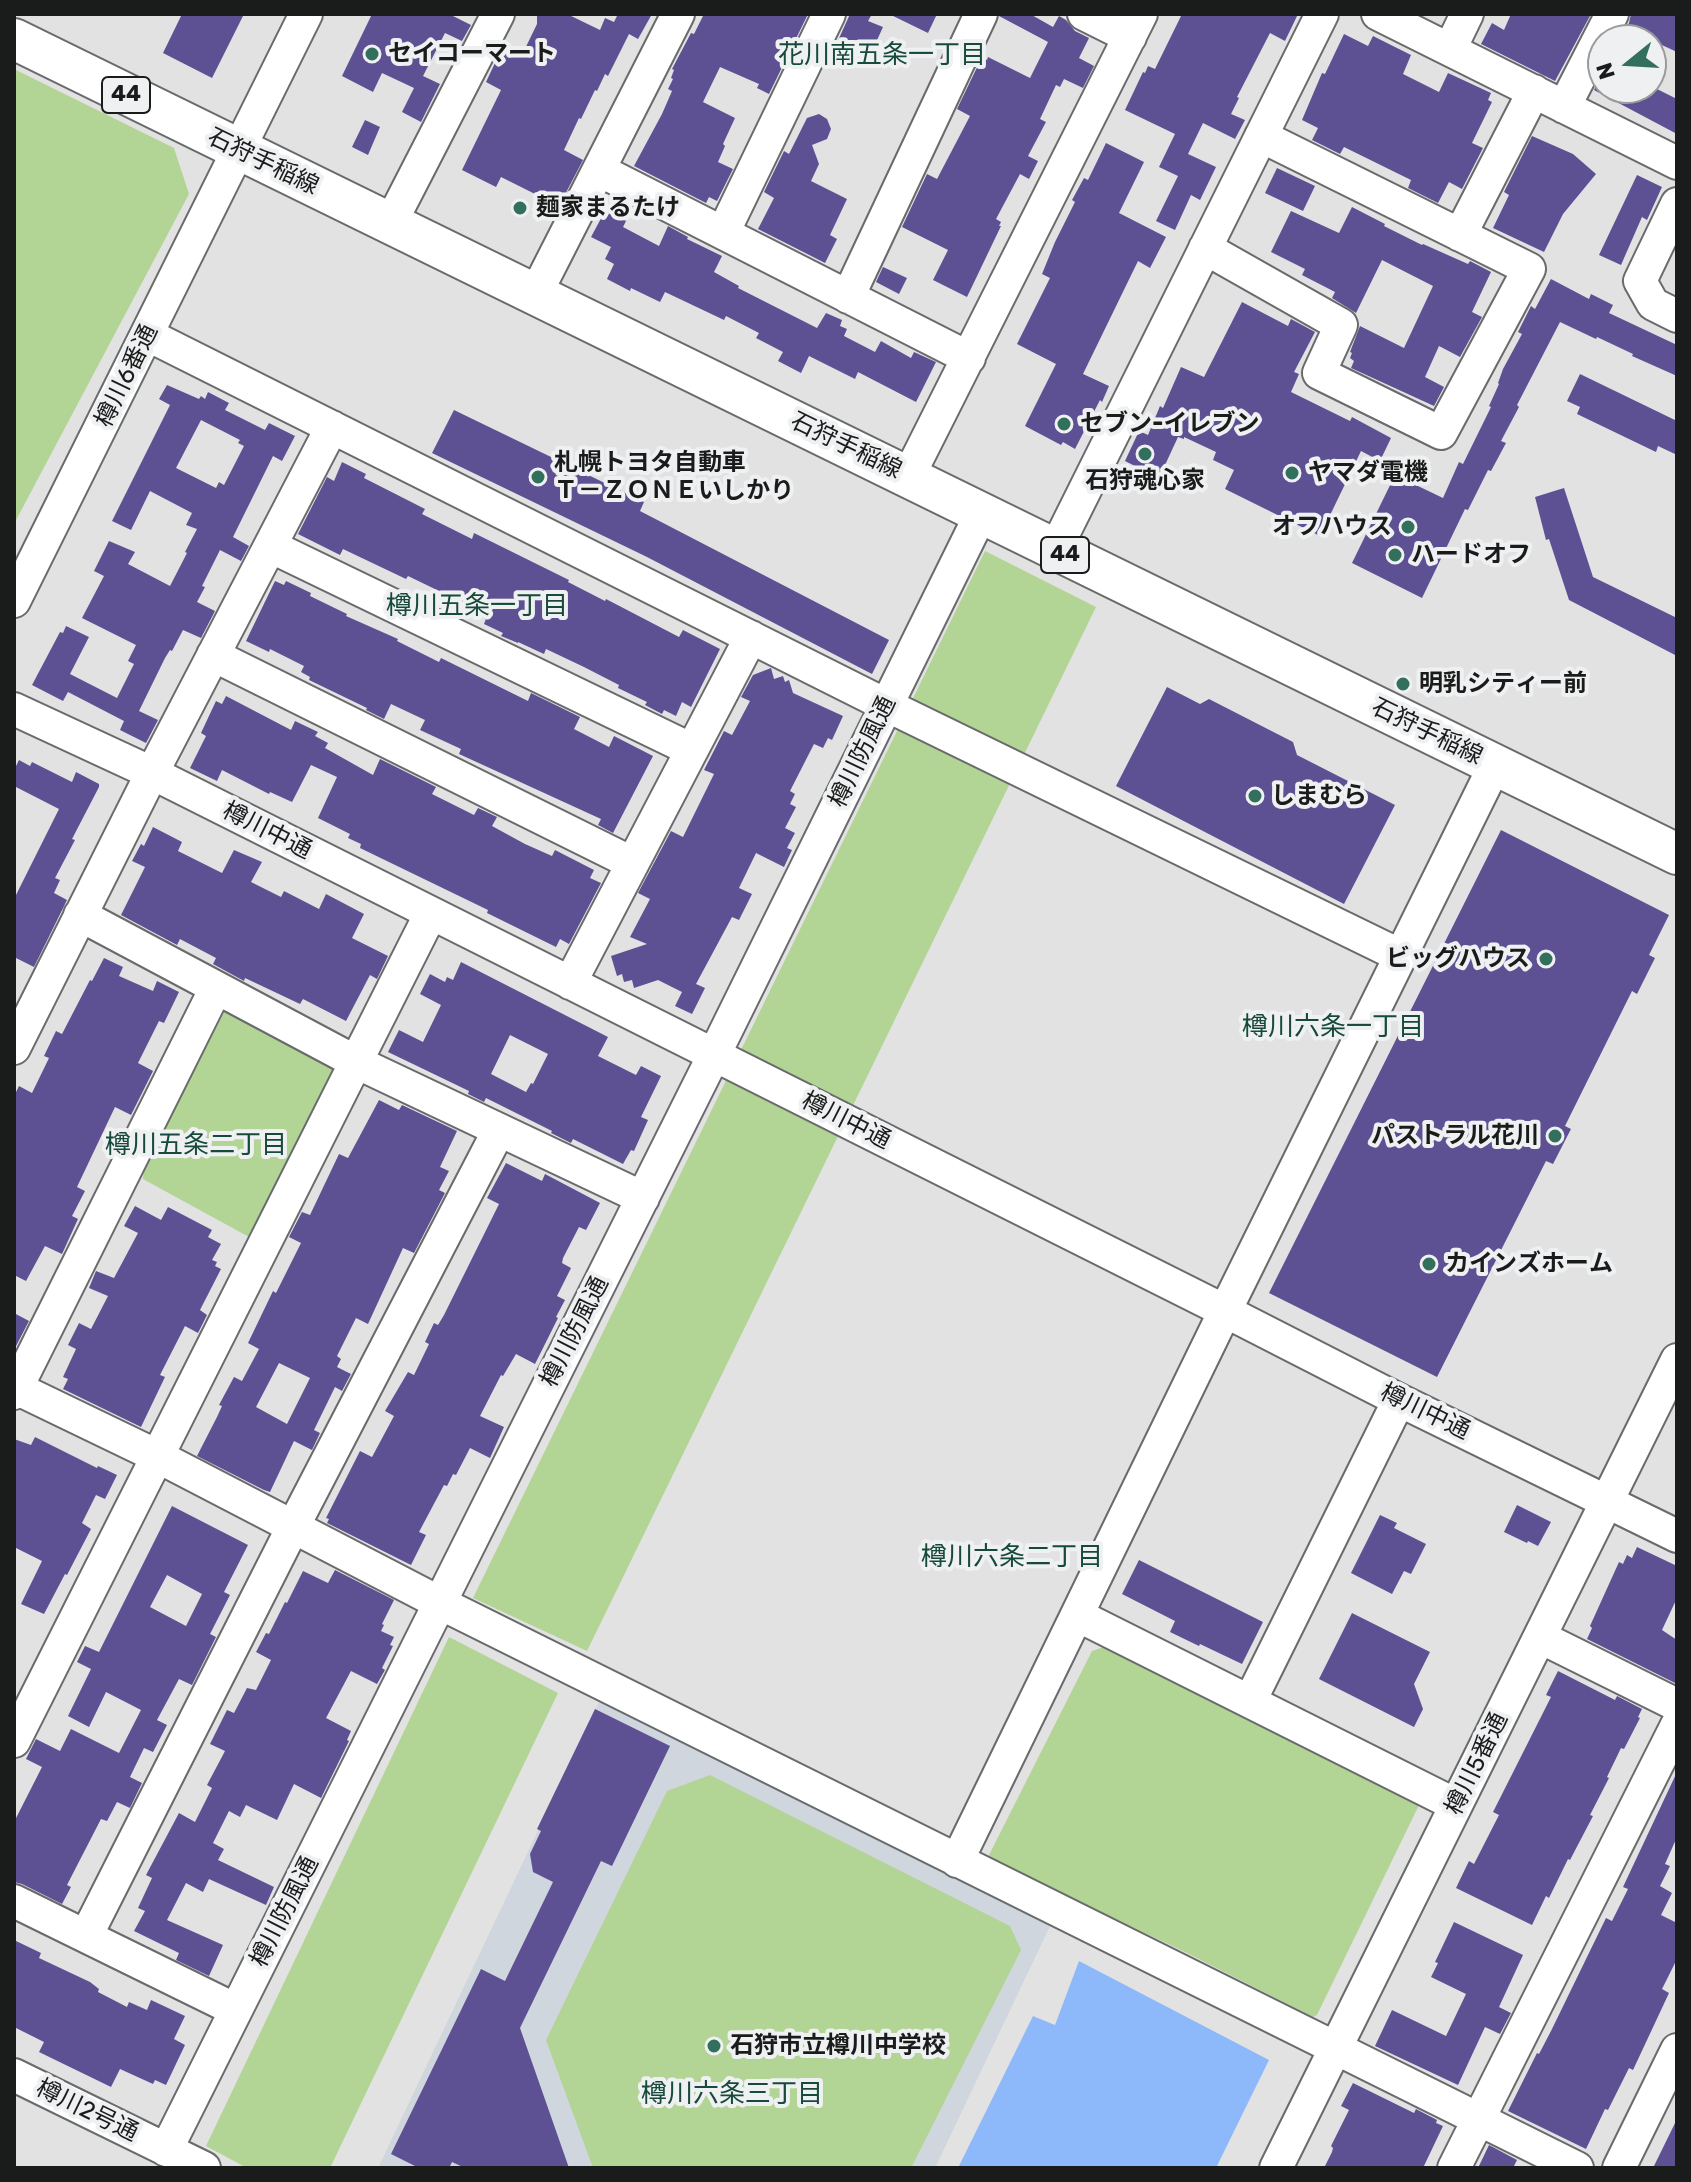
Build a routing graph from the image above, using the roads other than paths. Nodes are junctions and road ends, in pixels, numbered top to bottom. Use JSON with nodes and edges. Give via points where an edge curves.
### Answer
{"nodes":[{"id":1,"x":306,"y":14,"type":"edge"},
{"id":2,"x":498,"y":14,"type":"edge"},
{"id":3,"x":678,"y":14,"type":"edge"},
{"id":4,"x":829,"y":14,"type":"edge"},
{"id":5,"x":981,"y":14,"type":"edge"},
{"id":6,"x":1084,"y":14,"type":"edge"},
{"id":7,"x":1322,"y":14,"type":"edge"},
{"id":8,"x":1378,"y":14,"type":"edge"},
{"id":9,"x":1467,"y":14,"type":"edge"},
{"id":10,"x":1612,"y":14,"type":"edge"},
{"id":11,"x":1136,"y":25,"type":"edge"},
{"id":12,"x":14,"y":39,"type":"edge"},
{"id":13,"x":1450,"y":49,"type":"junction"},
{"id":14,"x":1534,"y":91,"type":"junction"},
{"id":15,"x":1564,"y":107,"type":"junction"},
{"id":16,"x":1261,"y":136,"type":"junction"},
{"id":17,"x":239,"y":150,"type":"junction"},
{"id":18,"x":1677,"y":163,"type":"edge"},
{"id":19,"x":599,"y":170,"type":"junction"},
{"id":20,"x":1677,"y":204,"type":"edge"},
{"id":21,"x":390,"y":224,"type":"junction"},
{"id":22,"x":723,"y":233,"type":"junction"},
{"id":23,"x":1460,"y":235,"type":"junction"},
{"id":24,"x":1205,"y":248,"type":"junction"},
{"id":25,"x":535,"y":295,"type":"junction"},
{"id":26,"x":848,"y":297,"type":"junction"},
{"id":27,"x":1677,"y":316,"type":"edge"},
{"id":28,"x":148,"y":335,"type":"junction"},
{"id":29,"x":969,"y":358,"type":"junction"},
{"id":30,"x":332,"y":427,"type":"junction"},
{"id":31,"x":908,"y":477,"type":"junction"},
{"id":32,"x":981,"y":514,"type":"junction"},
{"id":33,"x":270,"y":546,"type":"junction"},
{"id":34,"x":1055,"y":550,"type":"junction"},
{"id":35,"x":14,"y":601,"type":"edge"},
{"id":36,"x":751,"y":637,"type":"junction"},
{"id":37,"x":213,"y":655,"type":"junction"},
{"id":38,"x":886,"y":705,"type":"junction"},
{"id":39,"x":14,"y":709,"type":"edge"},
{"id":40,"x":692,"y":750,"type":"junction"},
{"id":41,"x":1495,"y":765,"type":"junction"},
{"id":42,"x":152,"y":773,"type":"junction"},
{"id":43,"x":1677,"y":854,"type":"edge"},
{"id":44,"x":632,"y":863,"type":"junction"},
{"id":45,"x":431,"y":913,"type":"junction"},
{"id":46,"x":80,"y":915,"type":"junction"},
{"id":47,"x":1401,"y":956,"type":"junction"},
{"id":48,"x":570,"y":983,"type":"junction"},
{"id":49,"x":216,"y":988,"type":"junction"},
{"id":50,"x":14,"y":1048,"type":"edge"},
{"id":51,"x":714,"y":1055,"type":"junction"},
{"id":52,"x":356,"y":1062,"type":"junction"},
{"id":53,"x":499,"y":1130,"type":"junction"},
{"id":54,"x":643,"y":1198,"type":"junction"},
{"id":55,"x":1225,"y":1311,"type":"junction"},
{"id":56,"x":1677,"y":1360,"type":"edge"},
{"id":57,"x":15,"y":1389,"type":"edge"},
{"id":58,"x":1399,"y":1400,"type":"junction"},
{"id":59,"x":157,"y":1456,"type":"junction"},
{"id":60,"x":1607,"y":1502,"type":"junction"},
{"id":61,"x":293,"y":1527,"type":"junction"},
{"id":62,"x":1677,"y":1536,"type":"edge"},
{"id":63,"x":440,"y":1603,"type":"junction"},
{"id":64,"x":1077,"y":1615,"type":"junction"},
{"id":65,"x":1540,"y":1637,"type":"junction"},
{"id":66,"x":1250,"y":1701,"type":"junction"},
{"id":67,"x":1677,"y":1705,"type":"edge"},
{"id":68,"x":1677,"y":1725,"type":"edge"},
{"id":69,"x":14,"y":1741,"type":"edge"},
{"id":70,"x":1456,"y":1805,"type":"junction"},
{"id":71,"x":957,"y":1861,"type":"junction"},
{"id":72,"x":14,"y":1901,"type":"edge"},
{"id":73,"x":86,"y":1936,"type":"junction"},
{"id":74,"x":236,"y":2010,"type":"junction"},
{"id":75,"x":1335,"y":2049,"type":"junction"},
{"id":76,"x":1677,"y":2050,"type":"edge"},
{"id":77,"x":14,"y":2075,"type":"edge"},
{"id":78,"x":1478,"y":2119,"type":"junction"},
{"id":79,"x":166,"y":2150,"type":"junction"},
{"id":80,"x":204,"y":2168,"type":"edge"},
{"id":81,"x":1276,"y":2168,"type":"edge"},
{"id":82,"x":1454,"y":2168,"type":"edge"},
{"id":83,"x":1577,"y":2168,"type":"edge"},
{"id":84,"x":1619,"y":2168,"type":"edge"}],
"edges":[{"from":1,"to":17,"type":"street","name":"樽川6番通"},
{"from":2,"to":21,"type":"street"},
{"from":3,"to":19,"type":"street"},
{"from":4,"to":22,"type":"street"},
{"from":5,"to":26,"type":"street"},
{"from":6,"to":11,"type":"street"},
{"from":7,"to":16,"type":"street"},
{"from":8,"to":13,"type":"street"},
{"from":9,"to":13,"type":"street"},
{"from":10,"to":15,"type":"street"},
{"from":11,"to":29,"type":"street"},
{"from":12,"to":17,"type":"main road","name":"石狩手稲線","number":"44"},
{"from":13,"to":14,"type":"street"},
{"from":14,"to":15,"type":"street"},
{"from":14,"to":23,"type":"street"},
{"from":15,"to":18,"type":"street"},
{"from":16,"to":23,"type":"street"},
{"from":16,"to":24,"type":"street"},
{"from":17,"to":21,"type":"main road","name":"石狩手稲線","number":"44"},
{"from":17,"to":28,"type":"street","name":"樽川6番通"},
{"from":19,"to":22,"type":"street"},
{"from":19,"to":25,"type":"street"},
{"from":20,"to":27,"type":"street","via":[[1640,281],[1653,304]]},
{"from":21,"to":25,"type":"main road","name":"石狩手稲線","number":"44"},
{"from":22,"to":26,"type":"street"},
{"from":23,"to":24,"type":"street","via":[[1529,269],[1441,433],[1319,373],[1341,325]]},
{"from":24,"to":34,"type":"street"},
{"from":25,"to":31,"type":"main road","name":"石狩手稲線","number":"44"},
{"from":26,"to":29,"type":"street"},
{"from":28,"to":30,"type":"street"},
{"from":28,"to":35,"type":"street","name":"樽川6番通"},
{"from":29,"to":31,"type":"street"},
{"from":30,"to":33,"type":"street"},
{"from":30,"to":36,"type":"street"},
{"from":31,"to":32,"type":"main road","name":"石狩手稲線","number":"44"},
{"from":32,"to":34,"type":"main road","name":"石狩手稲線","number":"44"},
{"from":32,"to":38,"type":"street","name":"樽川防風通"},
{"from":33,"to":37,"type":"street"},
{"from":33,"to":40,"type":"street"},
{"from":34,"to":41,"type":"main road","name":"石狩手稲線","number":"44"},
{"from":36,"to":38,"type":"street"},
{"from":36,"to":40,"type":"street"},
{"from":37,"to":42,"type":"street"},
{"from":37,"to":44,"type":"street"},
{"from":38,"to":47,"type":"street"},
{"from":38,"to":51,"type":"street","name":"樽川防風通"},
{"from":39,"to":42,"type":"street","name":"樽川中通"},
{"from":40,"to":44,"type":"street"},
{"from":41,"to":43,"type":"main road","name":"石狩手稲線","number":"44"},
{"from":41,"to":47,"type":"street"},
{"from":42,"to":45,"type":"street","name":"樽川中通"},
{"from":42,"to":46,"type":"street"},
{"from":44,"to":48,"type":"street"},
{"from":45,"to":48,"type":"street","name":"樽川中通"},
{"from":45,"to":52,"type":"street"},
{"from":46,"to":49,"type":"street"},
{"from":46,"to":50,"type":"street"},
{"from":47,"to":55,"type":"street"},
{"from":48,"to":51,"type":"street","name":"樽川中通"},
{"from":49,"to":52,"type":"street"},
{"from":49,"to":57,"type":"street"},
{"from":51,"to":54,"type":"street","name":"樽川防風通"},
{"from":51,"to":55,"type":"street","name":"樽川中通"},
{"from":52,"to":53,"type":"street"},
{"from":52,"to":59,"type":"street"},
{"from":53,"to":54,"type":"street"},
{"from":53,"to":61,"type":"street"},
{"from":54,"to":63,"type":"street","name":"樽川防風通"},
{"from":55,"to":58,"type":"street","name":"樽川中通"},
{"from":55,"to":64,"type":"street"},
{"from":56,"to":60,"type":"street","name":"樽川5番通"},
{"from":57,"to":59,"type":"street"},
{"from":58,"to":60,"type":"street","name":"樽川中通"},
{"from":58,"to":66,"type":"street"},
{"from":59,"to":61,"type":"street"},
{"from":59,"to":69,"type":"street"},
{"from":60,"to":62,"type":"street","name":"樽川中通"},
{"from":60,"to":65,"type":"street","name":"樽川5番通"},
{"from":61,"to":63,"type":"street"},
{"from":61,"to":73,"type":"street"},
{"from":63,"to":71,"type":"street"},
{"from":63,"to":74,"type":"street","name":"樽川防風通"},
{"from":64,"to":66,"type":"street"},
{"from":64,"to":71,"type":"street"},
{"from":65,"to":67,"type":"street"},
{"from":65,"to":70,"type":"street","name":"樽川5番通"},
{"from":66,"to":70,"type":"street"},
{"from":68,"to":78,"type":"street"},
{"from":70,"to":75,"type":"street","name":"樽川5番通"},
{"from":71,"to":75,"type":"street"},
{"from":72,"to":73,"type":"street"},
{"from":73,"to":74,"type":"street"},
{"from":74,"to":79,"type":"street","name":"樽川防風通"},
{"from":75,"to":78,"type":"street"},
{"from":75,"to":81,"type":"street","name":"樽川5番通"},
{"from":76,"to":84,"type":"street"},
{"from":77,"to":79,"type":"street","name":"樽川2号通"},
{"from":78,"to":82,"type":"street"},
{"from":78,"to":83,"type":"street"},
{"from":79,"to":80,"type":"street","name":"樽川2号通"}]}
